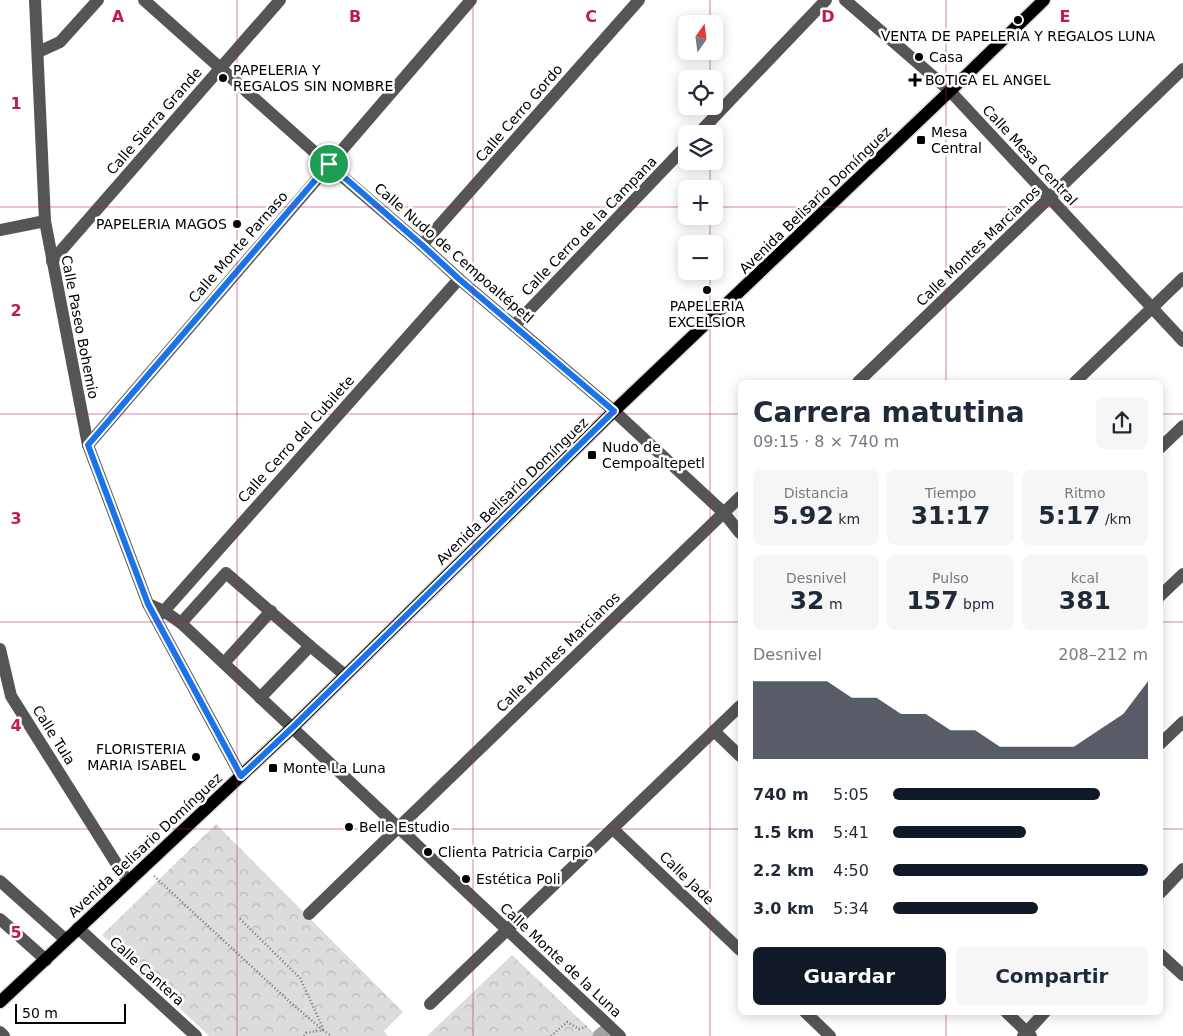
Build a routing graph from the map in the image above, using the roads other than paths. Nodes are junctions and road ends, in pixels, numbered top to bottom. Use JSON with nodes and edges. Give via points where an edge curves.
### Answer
{"nodes":[{"id":1,"x":35,"y":0,"type":"edge"},
{"id":2,"x":98,"y":0,"type":"edge"},
{"id":3,"x":144,"y":0,"type":"edge"},
{"id":4,"x":280,"y":0,"type":"edge"},
{"id":5,"x":470,"y":0,"type":"edge"},
{"id":6,"x":639,"y":0,"type":"edge"},
{"id":7,"x":826,"y":0,"type":"edge"},
{"id":8,"x":845,"y":0,"type":"edge"},
{"id":9,"x":1044,"y":0,"type":"edge"},
{"id":10,"x":38,"y":52,"type":"junction"},
{"id":11,"x":220,"y":67,"type":"junction"},
{"id":12,"x":1183,"y":69,"type":"edge"},
{"id":13,"x":950,"y":91,"type":"junction"},
{"id":14,"x":707,"y":125,"type":"edge"},
{"id":15,"x":678,"y":154,"type":"edge"},
{"id":16,"x":329,"y":164,"type":"junction"},
{"id":17,"x":1050,"y":198,"type":"junction"},
{"id":18,"x":45,"y":221,"type":"junction"},
{"id":19,"x":0,"y":230,"type":"edge"},
{"id":20,"x":422,"y":245,"type":"junction"},
{"id":21,"x":52,"y":262,"type":"junction"},
{"id":22,"x":1183,"y":278,"type":"edge"},
{"id":23,"x":459,"y":279,"type":"junction"},
{"id":24,"x":1152,"y":308,"type":"junction"},
{"id":25,"x":514,"y":326,"type":"junction"},
{"id":26,"x":1183,"y":342,"type":"edge"},
{"id":27,"x":860,"y":380,"type":"edge"},
{"id":28,"x":1077,"y":380,"type":"edge"},
{"id":29,"x":614,"y":411,"type":"junction"},
{"id":30,"x":1183,"y":426,"type":"edge"},
{"id":31,"x":88,"y":445,"type":"junction"},
{"id":32,"x":1163,"y":445,"type":"edge"},
{"id":33,"x":738,"y":499,"type":"edge"},
{"id":34,"x":724,"y":513,"type":"junction"},
{"id":35,"x":738,"y":530,"type":"edge"},
{"id":36,"x":1183,"y":574,"type":"edge"},
{"id":37,"x":1163,"y":593,"type":"edge"},
{"id":38,"x":148,"y":604,"type":"joint"},
{"id":39,"x":270,"y":611,"type":"junction"},
{"id":40,"x":159,"y":614,"type":"junction"},
{"id":41,"x":181,"y":622,"type":"junction"},
{"id":42,"x":310,"y":646,"type":"junction"},
{"id":43,"x":0,"y":650,"type":"edge"},
{"id":44,"x":224,"y":663,"type":"junction"},
{"id":45,"x":345,"y":676,"type":"junction"},
{"id":46,"x":260,"y":698,"type":"junction"},
{"id":47,"x":738,"y":708,"type":"edge"},
{"id":48,"x":1183,"y":722,"type":"edge"},
{"id":49,"x":292,"y":728,"type":"junction"},
{"id":50,"x":714,"y":731,"type":"junction"},
{"id":51,"x":1163,"y":741,"type":"edge"},
{"id":52,"x":738,"y":754,"type":"edge"},
{"id":53,"x":241,"y":776,"type":"junction"},
{"id":54,"x":398,"y":828,"type":"junction"},
{"id":55,"x":613,"y":828,"type":"junction"},
{"id":56,"x":1183,"y":869,"type":"edge"},
{"id":57,"x":0,"y":881,"type":"edge"},
{"id":58,"x":128,"y":882,"type":"junction"},
{"id":59,"x":1163,"y":890,"type":"edge"},
{"id":60,"x":309,"y":914,"type":"dead end"},
{"id":61,"x":0,"y":919,"type":"edge"},
{"id":62,"x":78,"y":928,"type":"junction"},
{"id":63,"x":507,"y":930,"type":"junction"},
{"id":64,"x":66,"y":940,"type":"junction"},
{"id":65,"x":738,"y":948,"type":"edge"},
{"id":66,"x":1163,"y":957,"type":"edge"},
{"id":67,"x":46,"y":960,"type":"junction"},
{"id":68,"x":1183,"y":975,"type":"edge"},
{"id":69,"x":0,"y":1002,"type":"edge"},
{"id":70,"x":430,"y":1004,"type":"dead end"},
{"id":71,"x":808,"y":1015,"type":"edge"},
{"id":72,"x":1009,"y":1015,"type":"edge"},
{"id":73,"x":1043,"y":1015,"type":"edge"},
{"id":74,"x":0,"y":1032,"type":"edge"},
{"id":75,"x":1027,"y":1035,"type":"edge"},
{"id":76,"x":4,"y":1036,"type":"edge"},
{"id":77,"x":196,"y":1036,"type":"edge"},
{"id":78,"x":620,"y":1036,"type":"edge"},
{"id":79,"x":830,"y":1036,"type":"edge"}],
"edges":[{"from":1,"to":10,"type":"street","name":"Calle Paseo Bohemio"},
{"from":2,"to":10,"type":"street","via":[[60,42]]},
{"from":3,"to":11,"type":"street","name":"Calle Nudo de Cempoaltépetl"},
{"from":4,"to":11,"type":"street","name":"Calle Sierra Grande"},
{"from":5,"to":16,"type":"street","name":"Calle Monte Parnaso"},
{"from":6,"to":20,"type":"street","name":"Calle Cerro Gordo"},
{"from":7,"to":14,"type":"street"},
{"from":8,"to":13,"type":"street","name":"Calle Mesa Central"},
{"from":9,"to":13,"type":"main road","name":"Avenida Belisario Domínguez"},
{"from":10,"to":18,"type":"street","name":"Calle Paseo Bohemio"},
{"from":11,"to":16,"type":"street","name":"Calle Nudo de Cempoaltépetl"},
{"from":11,"to":21,"type":"street","name":"Calle Sierra Grande"},
{"from":12,"to":17,"type":"street","name":"Calle Montes Marcianos"},
{"from":13,"to":17,"type":"street","name":"Calle Mesa Central"},
{"from":13,"to":29,"type":"main road","name":"Avenida Belisario Domínguez"},
{"from":15,"to":25,"type":"street","name":"Calle Cerro de la Campana"},
{"from":16,"to":20,"type":"street","name":"Calle Nudo de Cempoaltépetl"},
{"from":16,"to":31,"type":"street","name":"Calle Monte Parnaso"},
{"from":17,"to":24,"type":"street","name":"Calle Mesa Central"},
{"from":17,"to":27,"type":"street","name":"Calle Montes Marcianos"},
{"from":18,"to":19,"type":"street"},
{"from":18,"to":21,"type":"street","name":"Calle Paseo Bohemio"},
{"from":20,"to":23,"type":"street","name":"Calle Nudo de Cempoaltépetl"},
{"from":21,"to":31,"type":"street","name":"Calle Paseo Bohemio"},
{"from":22,"to":24,"type":"street"},
{"from":23,"to":25,"type":"street","name":"Calle Nudo de Cempoaltépetl"},
{"from":23,"to":40,"type":"street","name":"Calle Cerro del Cubilete"},
{"from":24,"to":26,"type":"street","name":"Calle Mesa Central"},
{"from":24,"to":28,"type":"street"},
{"from":25,"to":29,"type":"street","name":"Calle Nudo de Cempoaltépetl"},
{"from":29,"to":34,"type":"street","name":"Calle Nudo de Cempoaltépetl"},
{"from":29,"to":45,"type":"main road","name":"Avenida Belisario Domínguez"},
{"from":30,"to":32,"type":"street"},
{"from":31,"to":38,"type":"street","name":"Calle Paseo Bohemio"},
{"from":33,"to":34,"type":"street","name":"Calle Montes Marcianos"},
{"from":34,"to":35,"type":"street","name":"Calle Nudo de Cempoaltépetl"},
{"from":34,"to":54,"type":"street","name":"Calle Montes Marcianos"},
{"from":36,"to":37,"type":"street"},
{"from":38,"to":40,"type":"street","name":"Calle Monte de la Luna"},
{"from":39,"to":41,"type":"street","via":[[226,573]]},
{"from":39,"to":42,"type":"street"},
{"from":39,"to":44,"type":"street"},
{"from":40,"to":41,"type":"street","name":"Calle Monte de la Luna"},
{"from":40,"to":53,"type":"street"},
{"from":41,"to":44,"type":"street","name":"Calle Monte de la Luna"},
{"from":42,"to":45,"type":"street"},
{"from":42,"to":46,"type":"street"},
{"from":43,"to":58,"type":"street","name":"Calle Tula","via":[[11,696]]},
{"from":44,"to":46,"type":"street","name":"Calle Monte de la Luna"},
{"from":45,"to":49,"type":"main road","name":"Avenida Belisario Domínguez"},
{"from":46,"to":49,"type":"street","name":"Calle Monte de la Luna"},
{"from":47,"to":50,"type":"street"},
{"from":48,"to":51,"type":"street"},
{"from":49,"to":53,"type":"main road","name":"Avenida Belisario Domínguez"},
{"from":49,"to":54,"type":"street","name":"Calle Monte de la Luna"},
{"from":50,"to":52,"type":"street"},
{"from":50,"to":55,"type":"street"},
{"from":53,"to":58,"type":"main road","name":"Avenida Belisario Domínguez"},
{"from":54,"to":60,"type":"street","name":"Calle Montes Marcianos"},
{"from":54,"to":63,"type":"street","name":"Calle Monte de la Luna"},
{"from":55,"to":63,"type":"street"},
{"from":55,"to":65,"type":"street","name":"Calle Jade"},
{"from":56,"to":59,"type":"street"},
{"from":57,"to":64,"type":"street"},
{"from":58,"to":62,"type":"main road","name":"Avenida Belisario Domínguez"},
{"from":61,"to":67,"type":"street"},
{"from":62,"to":64,"type":"main road","name":"Avenida Belisario Domínguez"},
{"from":62,"to":77,"type":"street","name":"Calle Cantera"},
{"from":63,"to":70,"type":"street"},
{"from":63,"to":78,"type":"street","name":"Calle Monte de la Luna"},
{"from":64,"to":67,"type":"main road","name":"Avenida Belisario Domínguez"},
{"from":66,"to":68,"type":"street"},
{"from":67,"to":69,"type":"main road","name":"Avenida Belisario Domínguez"},
{"from":71,"to":79,"type":"street"},
{"from":72,"to":75,"type":"street"},
{"from":73,"to":75,"type":"street"},
{"from":74,"to":76,"type":"street"}]}
